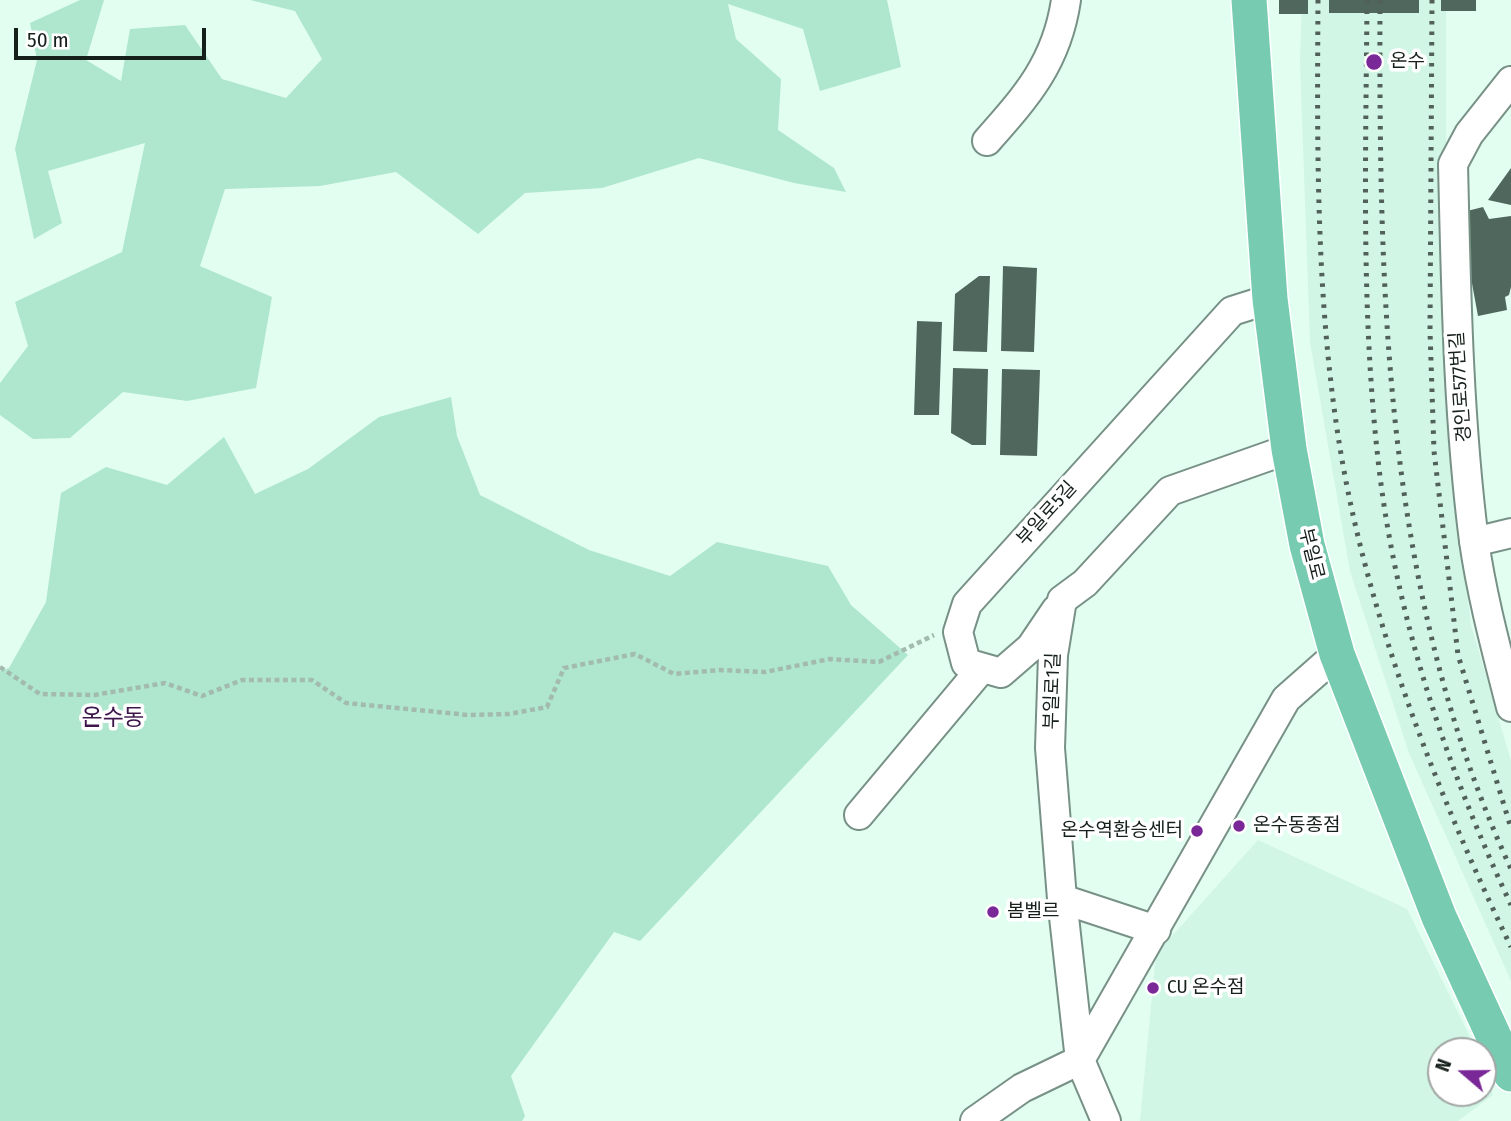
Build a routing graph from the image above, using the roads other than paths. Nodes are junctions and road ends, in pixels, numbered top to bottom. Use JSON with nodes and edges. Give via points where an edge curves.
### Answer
{"nodes":[{"id":1,"x":1066,"y":0,"type":"edge"},
{"id":2,"x":1249,"y":0,"type":"edge"},
{"id":3,"x":1511,"y":81,"type":"edge"},
{"id":4,"x":987,"y":141,"type":"dead end"},
{"id":5,"x":1270,"y":299,"type":"junction"},
{"id":6,"x":1289,"y":449,"type":"junction"},
{"id":7,"x":1511,"y":533,"type":"edge"},
{"id":8,"x":1474,"y":542,"type":"junction"},
{"id":9,"x":1062,"y":600,"type":"junction"},
{"id":10,"x":1337,"y":654,"type":"junction"},
{"id":11,"x":982,"y":668,"type":"junction"},
{"id":12,"x":1511,"y":707,"type":"edge"},
{"id":13,"x":859,"y":815,"type":"dead end"},
{"id":14,"x":1062,"y":899,"type":"junction"},
{"id":15,"x":1156,"y":930,"type":"junction"},
{"id":16,"x":1080,"y":1060,"type":"junction"},
{"id":17,"x":1511,"y":1074,"type":"edge"},
{"id":18,"x":975,"y":1121,"type":"edge"},
{"id":19,"x":1106,"y":1121,"type":"edge"}],
"edges":[{"from":1,"to":4,"type":"street","via":[[1053,53],[1035,86]]},
{"from":2,"to":5,"type":"main road","name":"부일로"},
{"from":3,"to":8,"type":"street","name":"경인로577번길","via":[[1469,134],[1453,164],[1458,377]]},
{"from":5,"to":6,"type":"main road","name":"부일로"},
{"from":5,"to":11,"type":"street","name":"부일로5길","via":[[1233,311],[967,604],[958,632],[967,663]]},
{"from":6,"to":9,"type":"street","via":[[1170,491],[1085,583]]},
{"from":6,"to":10,"type":"main road","name":"부일로","via":[[1307,545]]},
{"from":7,"to":8,"type":"street"},
{"from":8,"to":12,"type":"street","name":"경인로577번길"},
{"from":9,"to":11,"type":"street","via":[[1031,647],[1001,673]]},
{"from":9,"to":14,"type":"street","name":"부일로1길","via":[[1053,655],[1050,748]]},
{"from":10,"to":15,"type":"street","via":[[1286,699]]},
{"from":10,"to":17,"type":"main road","name":"부일로","via":[[1439,917]]},
{"from":11,"to":13,"type":"street"},
{"from":14,"to":15,"type":"street"},
{"from":14,"to":16,"type":"street","name":"부일로1길"},
{"from":15,"to":16,"type":"street"},
{"from":16,"to":18,"type":"street","via":[[1022,1088]]},
{"from":16,"to":19,"type":"street","name":"부일로1길"}]}
